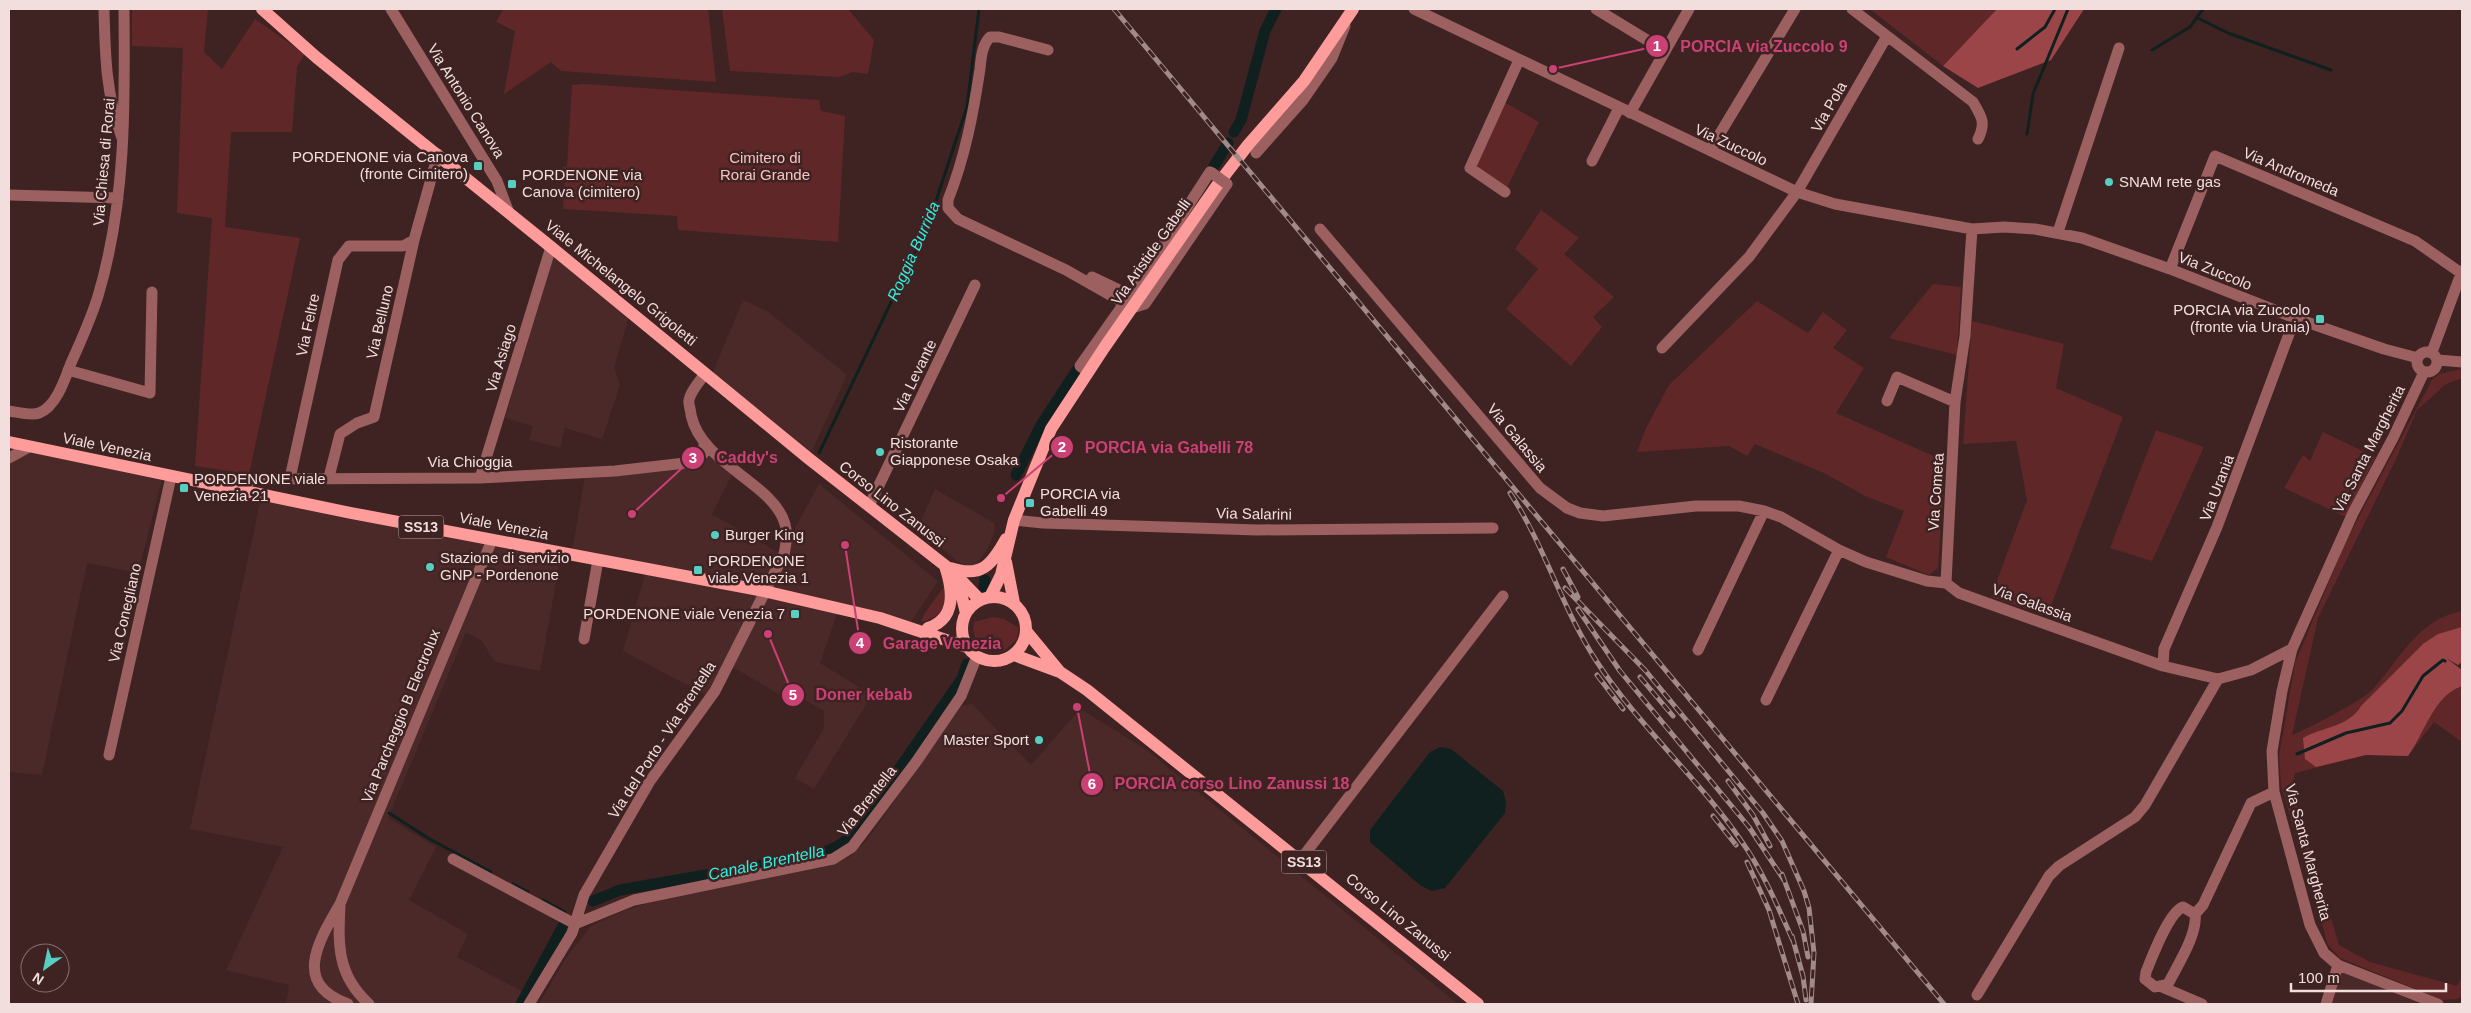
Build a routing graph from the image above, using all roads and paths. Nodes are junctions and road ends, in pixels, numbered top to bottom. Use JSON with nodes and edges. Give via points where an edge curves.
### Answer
{"nodes":[{"id":1,"x":104,"y":9,"type":"edge"},
{"id":2,"x":124,"y":9,"type":"edge"},
{"id":3,"x":262,"y":9,"type":"edge"},
{"id":4,"x":391,"y":9,"type":"edge"},
{"id":5,"x":1414,"y":9,"type":"edge"},
{"id":6,"x":1596,"y":9,"type":"edge"},
{"id":7,"x":1690,"y":9,"type":"edge"},
{"id":8,"x":1795,"y":9,"type":"edge"},
{"id":9,"x":1852,"y":9,"type":"edge"},
{"id":10,"x":1351,"y":12,"type":"edge"},
{"id":11,"x":1887,"y":36,"type":"junction"},
{"id":12,"x":2119,"y":48,"type":"dead end"},
{"id":13,"x":1048,"y":50,"type":"dead end"},
{"id":14,"x":1665,"y":51,"type":"junction"},
{"id":15,"x":1518,"y":60,"type":"junction"},
{"id":16,"x":1619,"y":108,"type":"junction"},
{"id":17,"x":1630,"y":113,"type":"junction"},
{"id":18,"x":1978,"y":140,"type":"dead end"},
{"id":19,"x":123,"y":142,"type":"junction"},
{"id":20,"x":1710,"y":150,"type":"junction"},
{"id":21,"x":1256,"y":153,"type":"dead end"},
{"id":22,"x":438,"y":154,"type":"junction"},
{"id":23,"x":1592,"y":161,"type":"dead end"},
{"id":24,"x":1505,"y":192,"type":"dead end"},
{"id":25,"x":1797,"y":192,"type":"junction"},
{"id":26,"x":9,"y":196,"type":"edge"},
{"id":27,"x":118,"y":198,"type":"junction"},
{"id":28,"x":509,"y":213,"type":"junction"},
{"id":29,"x":1320,"y":229,"type":"dead end"},
{"id":30,"x":1972,"y":229,"type":"junction"},
{"id":31,"x":2058,"y":232,"type":"junction"},
{"id":32,"x":414,"y":240,"type":"junction"},
{"id":33,"x":551,"y":247,"type":"junction"},
{"id":34,"x":2170,"y":269,"type":"junction"},
{"id":35,"x":2462,"y":272,"type":"edge"},
{"id":36,"x":975,"y":285,"type":"dead end"},
{"id":37,"x":152,"y":292,"type":"dead end"},
{"id":38,"x":1131,"y":301,"type":"junction"},
{"id":39,"x":2295,"y":318,"type":"junction"},
{"id":40,"x":1662,"y":348,"type":"dead end"},
{"id":41,"x":2435,"y":356,"type":"junction"},
{"id":42,"x":2418,"y":358,"type":"junction"},
{"id":43,"x":2462,"y":362,"type":"edge"},
{"id":44,"x":68,"y":370,"type":"junction"},
{"id":45,"x":2424,"y":372,"type":"junction"},
{"id":46,"x":705,"y":374,"type":"junction"},
{"id":47,"x":1887,"y":400,"type":"dead end"},
{"id":48,"x":1954,"y":402,"type":"junction"},
{"id":49,"x":9,"y":411,"type":"edge"},
{"id":50,"x":9,"y":442,"type":"edge"},
{"id":51,"x":704,"y":442,"type":"junction"},
{"id":52,"x":30,"y":446,"type":"junction"},
{"id":53,"x":9,"y":458,"type":"edge"},
{"id":54,"x":820,"y":468,"type":"joint"},
{"id":55,"x":171,"y":477,"type":"junction"},
{"id":56,"x":329,"y":477,"type":"junction"},
{"id":57,"x":290,"y":478,"type":"junction"},
{"id":58,"x":480,"y":478,"type":"junction"},
{"id":59,"x":224,"y":488,"type":"junction"},
{"id":60,"x":869,"y":506,"type":"junction"},
{"id":61,"x":1764,"y":511,"type":"junction"},
{"id":62,"x":1013,"y":524,"type":"junction"},
{"id":63,"x":1493,"y":528,"type":"dead end"},
{"id":64,"x":492,"y":540,"type":"junction"},
{"id":65,"x":1839,"y":550,"type":"junction"},
{"id":66,"x":598,"y":560,"type":"junction"},
{"id":67,"x":1006,"y":560,"type":"junction"},
{"id":68,"x":945,"y":566,"type":"junction"},
{"id":69,"x":1946,"y":583,"type":"junction"},
{"id":70,"x":762,"y":591,"type":"junction"},
{"id":71,"x":1503,"y":596,"type":"dead end"},
{"id":72,"x":985,"y":598,"type":"junction"},
{"id":73,"x":1014,"y":603,"type":"junction"},
{"id":74,"x":964,"y":617,"type":"junction"},
{"id":75,"x":898,"y":624,"type":"junction"},
{"id":76,"x":928,"y":628,"type":"junction"},
{"id":77,"x":1026,"y":632,"type":"junction"},
{"id":78,"x":584,"y":639,"type":"dead end"},
{"id":79,"x":2292,"y":648,"type":"junction"},
{"id":80,"x":1698,"y":650,"type":"dead end"},
{"id":81,"x":972,"y":651,"type":"junction"},
{"id":82,"x":1014,"y":654,"type":"junction"},
{"id":83,"x":2163,"y":666,"type":"junction"},
{"id":84,"x":1060,"y":672,"type":"junction"},
{"id":85,"x":2218,"y":680,"type":"junction"},
{"id":86,"x":1766,"y":700,"type":"dead end"},
{"id":87,"x":108,"y":755,"type":"dead end"},
{"id":88,"x":2274,"y":792,"type":"junction"},
{"id":89,"x":453,"y":859,"type":"dead end"},
{"id":90,"x":1301,"y":859,"type":"junction"},
{"id":91,"x":340,"y":904,"type":"junction"},
{"id":92,"x":2195,"y":914,"type":"junction"},
{"id":93,"x":575,"y":924,"type":"junction"},
{"id":94,"x":2338,"y":965,"type":"junction"},
{"id":95,"x":2162,"y":987,"type":"junction"},
{"id":96,"x":358,"y":992,"type":"junction"},
{"id":97,"x":1977,"y":995,"type":"dead end"},
{"id":98,"x":348,"y":1004,"type":"edge"},
{"id":99,"x":369,"y":1004,"type":"edge"},
{"id":100,"x":529,"y":1004,"type":"edge"},
{"id":101,"x":1478,"y":1004,"type":"edge"},
{"id":102,"x":2202,"y":1004,"type":"edge"},
{"id":103,"x":2326,"y":1004,"type":"edge"},
{"id":104,"x":2438,"y":1004,"type":"edge"}],
"edges":[{"from":1,"to":19,"type":"street","via":[[106,74],[112,113]]},
{"from":2,"to":19,"type":"street","name":"Via Chiesa di Rorai"},
{"from":3,"to":22,"type":"main road","name":"Viale Michelangelo Grigoletti","via":[[316,58]]},
{"from":4,"to":28,"type":"street","name":"Via Antonio Canova","via":[[498,181]]},
{"from":5,"to":15,"type":"street","name":"Via Zuccolo"},
{"from":6,"to":14,"type":"street"},
{"from":7,"to":14,"type":"street"},
{"from":8,"to":20,"type":"street"},
{"from":9,"to":11,"type":"street"},
{"from":10,"to":21,"type":"street","name":"Via Aristide Gabelli","via":[[1332,58],[1303,100]]},
{"from":10,"to":38,"type":"main road","name":"Via Aristide Gabelli","via":[[1304,81],[1248,145]]},
{"from":11,"to":18,"type":"street","via":[[1973,102],[1984,128]]},
{"from":11,"to":25,"type":"street","name":"Via Pola"},
{"from":12,"to":31,"type":"street"},
{"from":13,"to":38,"type":"street","via":[[999,37],[987,40],[968,143],[947,204],[949,211]]},
{"from":14,"to":17,"type":"street"},
{"from":15,"to":16,"type":"street","name":"Via Zuccolo"},
{"from":15,"to":24,"type":"street","via":[[1470,168]]},
{"from":16,"to":17,"type":"street","name":"Via Zuccolo"},
{"from":16,"to":23,"type":"street"},
{"from":17,"to":20,"type":"street","name":"Via Zuccolo"},
{"from":19,"to":27,"type":"street","name":"Via Chiesa di Rorai"},
{"from":20,"to":25,"type":"street","name":"Via Zuccolo"},
{"from":22,"to":28,"type":"main road","name":"Viale Michelangelo Grigoletti"},
{"from":22,"to":32,"type":"street","name":"Via Belluno"},
{"from":25,"to":30,"type":"street","name":"Via Zuccolo","via":[[1835,204]]},
{"from":25,"to":40,"type":"street","name":"Via Pola","via":[[1749,257]]},
{"from":26,"to":27,"type":"street"},
{"from":27,"to":44,"type":"street","name":"Via Chiesa di Rorai","via":[[98,296]]},
{"from":28,"to":33,"type":"main road","name":"Viale Michelangelo Grigoletti"},
{"from":29,"to":61,"type":"street","name":"Via Galassia","via":[[1553,500],[1580,513],[1603,516],[1696,506],[1739,506]]},
{"from":30,"to":31,"type":"street","name":"Via Zuccolo","via":[[2004,227]]},
{"from":30,"to":48,"type":"street","name":"Via Cometa","via":[[1965,336]]},
{"from":31,"to":34,"type":"street","name":"Via Zuccolo"},
{"from":32,"to":56,"type":"street","name":"Via Belluno","via":[[374,417],[340,434]]},
{"from":32,"to":57,"type":"street","name":"Via Feltre","via":[[403,246],[350,246],[338,260]]},
{"from":33,"to":46,"type":"main road","name":"Viale Michelangelo Grigoletti"},
{"from":33,"to":58,"type":"street","name":"Via Asiago"},
{"from":34,"to":35,"type":"street","name":"Via Andromeda","via":[[2215,156],[2415,241]]},
{"from":34,"to":39,"type":"street","name":"Via Zuccolo"},
{"from":35,"to":41,"type":"street"},
{"from":36,"to":60,"type":"street","name":"Via Levante"},
{"from":37,"to":44,"type":"street","via":[[150,393]]},
{"from":38,"to":38,"type":"street","bridge":true,"via":[[1145,304],[1227,184],[1212,173]]},
{"from":38,"to":62,"type":"main road","name":"Via Aristide Gabelli","via":[[1051,429]]},
{"from":39,"to":42,"type":"street","name":"Via Zuccolo","via":[[2384,350]]},
{"from":39,"to":83,"type":"street","name":"Via Urania","via":[[2218,527],[2164,649]]},
{"from":41,"to":42,"type":"street","via":[[2424,352]]},
{"from":41,"to":43,"type":"street"},
{"from":41,"to":45,"type":"street","via":[[2433,371]]},
{"from":42,"to":45,"type":"street","via":[[2418,366]]},
{"from":44,"to":49,"type":"street","name":"Via Chiesa di Rorai","via":[[56,396],[38,414]]},
{"from":45,"to":79,"type":"street","name":"Via Santa Margherita","via":[[2353,513]]},
{"from":46,"to":51,"type":"street","via":[[689,401],[693,420]]},
{"from":46,"to":54,"type":"main road","name":"Viale Michelangelo Grigoletti"},
{"from":47,"to":48,"type":"street","via":[[1897,377]]},
{"from":48,"to":69,"type":"street","name":"Via Cometa"},
{"from":50,"to":52,"type":"main road","name":"Viale Venezia","number":"SS13"},
{"from":51,"to":58,"type":"street","name":"Via Chioggia","via":[[704,453],[694,462],[615,472]]},
{"from":51,"to":70,"type":"street","via":[[776,507],[785,524],[784,554]]},
{"from":52,"to":53,"type":"street"},
{"from":52,"to":55,"type":"main road","name":"Viale Venezia","number":"SS13"},
{"from":54,"to":60,"type":"main road","name":"Corso Lino Zanussi"},
{"from":55,"to":59,"type":"main road","name":"Viale Venezia","number":"SS13"},
{"from":55,"to":87,"type":"street","name":"Via Conegliano"},
{"from":56,"to":57,"type":"street","name":"Via Chioggia"},
{"from":56,"to":58,"type":"street","name":"Via Chioggia"},
{"from":57,"to":59,"type":"street","name":"Via Chioggia","via":[[234,482]]},
{"from":59,"to":64,"type":"main road","name":"Viale Venezia","number":"SS13"},
{"from":60,"to":68,"type":"main road","name":"Corso Lino Zanussi"},
{"from":61,"to":65,"type":"street","name":"Via Galassia","via":[[1781,517]]},
{"from":61,"to":80,"type":"street"},
{"from":62,"to":63,"type":"street","name":"Via Salarini","via":[[1257,530]]},
{"from":62,"to":67,"type":"main road","name":"Via Aristide Gabelli"},
{"from":62,"to":68,"type":"main road","name":"Via Aristide Gabelli","via":[[989,565],[972,573]]},
{"from":64,"to":66,"type":"main road","name":"Viale Venezia","number":"SS13"},
{"from":64,"to":91,"type":"street","name":"Via Parcheggio B Electrolux"},
{"from":65,"to":69,"type":"street","name":"Via Galassia","via":[[1887,570]]},
{"from":65,"to":86,"type":"street"},
{"from":66,"to":70,"type":"main road","name":"Viale Venezia","number":"SS13"},
{"from":66,"to":78,"type":"street"},
{"from":67,"to":72,"type":"main road","name":"Via Aristide Gabelli","via":[[1001,576]]},
{"from":67,"to":73,"type":"main road","name":"Via Aristide Gabelli"},
{"from":68,"to":72,"type":"main road","name":"Corso Lino Zanussi"},
{"from":68,"to":74,"type":"main road","name":"Corso Lino Zanussi","via":[[960,589]]},
{"from":68,"to":76,"type":"main road","via":[[951,588],[950,606],[942,622]]},
{"from":69,"to":83,"type":"street","name":"Via Galassia","via":[[1960,593]]},
{"from":70,"to":75,"type":"main road","number":"SS13"},
{"from":70,"to":93,"type":"street","name":"Via del Porto - Via Brentella","via":[[715,691],[650,780],[580,903]]},
{"from":71,"to":90,"type":"street"},
{"from":72,"to":73,"type":"main road","via":[[1007,599]]},
{"from":72,"to":74,"type":"main road"},
{"from":73,"to":77,"type":"main road","via":[[1024,616]]},
{"from":74,"to":76,"type":"main road"},
{"from":74,"to":81,"type":"main road","via":[[963,638]]},
{"from":75,"to":76,"type":"main road"},
{"from":75,"to":81,"type":"main road"},
{"from":77,"to":82,"type":"main road"},
{"from":77,"to":84,"type":"main road","name":"Corso Lino Zanussi"},
{"from":79,"to":85,"type":"street","via":[[2251,670]]},
{"from":79,"to":88,"type":"street","name":"Via Santa Margherita","via":[[2272,751]]},
{"from":81,"to":82,"type":"main road","via":[[992,661]]},
{"from":81,"to":93,"type":"street","name":"Via Brentella","via":[[961,696],[852,847],[833,859],[634,900]]},
{"from":82,"to":84,"type":"main road","name":"Corso Lino Zanussi"},
{"from":83,"to":85,"type":"street","name":"Via Galassia"},
{"from":84,"to":90,"type":"main road","name":"Corso Lino Zanussi","number":"SS13","via":[[1130,722]]},
{"from":85,"to":97,"type":"street","via":[[2146,805],[2135,817],[2059,866],[2049,876]]},
{"from":88,"to":92,"type":"street","via":[[2251,803],[2203,905]]},
{"from":88,"to":94,"type":"street","name":"Via Santa Margherita","via":[[2310,924],[2324,953]]},
{"from":89,"to":93,"type":"street"},
{"from":90,"to":101,"type":"main road","name":"Corso Lino Zanussi","number":"SS13"},
{"from":91,"to":96,"type":"street","name":"Via Parcheggio B Electrolux","via":[[338,942],[341,960]]},
{"from":91,"to":98,"type":"street","name":"Via Parcheggio B Electrolux","via":[[324,932],[313,963],[318,985],[334,999]]},
{"from":92,"to":95,"type":"street","via":[[2196,923],[2178,965],[2168,984]]},
{"from":92,"to":95,"type":"street","via":[[2183,907],[2176,909],[2150,963],[2145,979],[2155,987]]},
{"from":93,"to":100,"type":"street"},
{"from":94,"to":103,"type":"street"},
{"from":94,"to":104,"type":"street"},
{"from":95,"to":102,"type":"street"},
{"from":96,"to":98,"type":"street","name":"Via Parcheggio B Electrolux"},
{"from":96,"to":99,"type":"street","name":"Via Parcheggio B Electrolux"}]}
